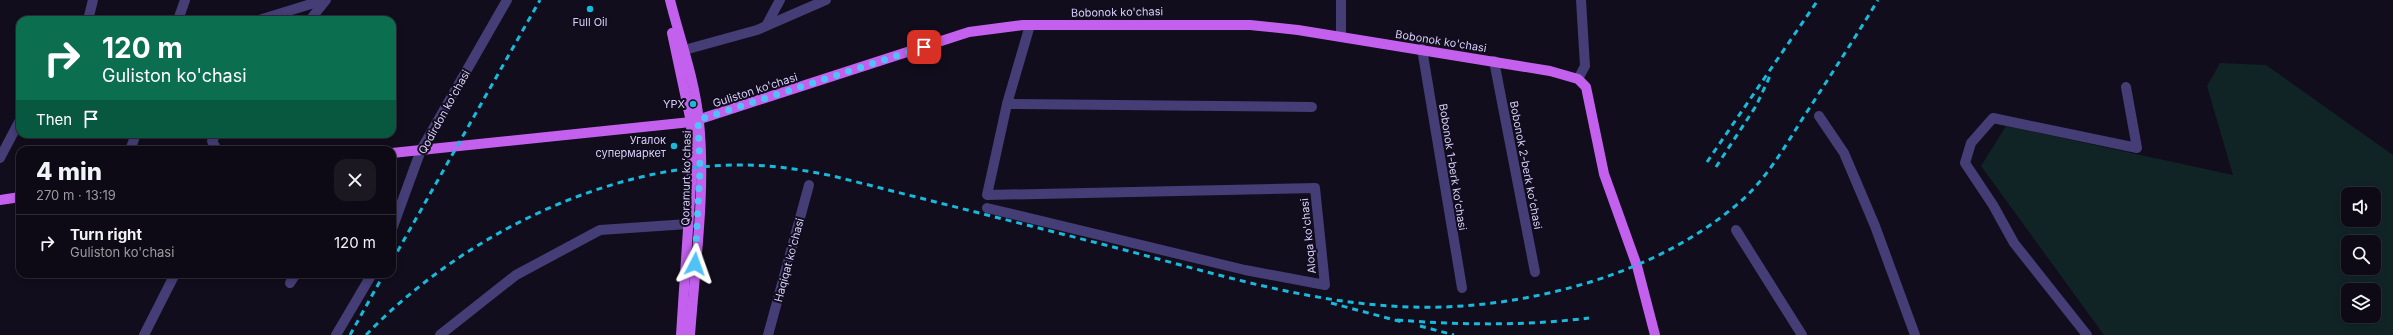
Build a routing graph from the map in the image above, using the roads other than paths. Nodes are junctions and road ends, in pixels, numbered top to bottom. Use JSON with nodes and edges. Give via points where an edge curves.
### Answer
{"nodes":[{"id":1,"x":93,"y":0,"type":"edge"},
{"id":2,"x":185,"y":0,"type":"edge"},
{"id":3,"x":325,"y":0,"type":"edge"},
{"id":4,"x":507,"y":0,"type":"edge"},
{"id":5,"x":664,"y":0,"type":"edge"},
{"id":6,"x":670,"y":0,"type":"edge"},
{"id":7,"x":780,"y":0,"type":"edge"},
{"id":8,"x":826,"y":0,"type":"edge"},
{"id":9,"x":1341,"y":0,"type":"edge"},
{"id":10,"x":1580,"y":0,"type":"edge"},
{"id":11,"x":89,"y":16,"type":"edge"},
{"id":12,"x":179,"y":16,"type":"edge"},
{"id":13,"x":272,"y":16,"type":"edge"},
{"id":14,"x":313,"y":16,"type":"edge"},
{"id":15,"x":1030,"y":25,"type":"junction"},
{"id":16,"x":766,"y":26,"type":"junction"},
{"id":17,"x":1341,"y":37,"type":"junction"},
{"id":18,"x":1422,"y":49,"type":"junction"},
{"id":19,"x":681,"y":51,"type":"junction"},
{"id":20,"x":1494,"y":61,"type":"junction"},
{"id":21,"x":1578,"y":79,"type":"junction"},
{"id":22,"x":2126,"y":87,"type":"dead end"},
{"id":23,"x":1007,"y":104,"type":"junction"},
{"id":24,"x":1312,"y":107,"type":"dead end"},
{"id":25,"x":1819,"y":116,"type":"dead end"},
{"id":26,"x":695,"y":121,"type":"junction"},
{"id":27,"x":16,"y":128,"type":"edge"},
{"id":28,"x":421,"y":150,"type":"junction"},
{"id":29,"x":396,"y":153,"type":"edge"},
{"id":30,"x":0,"y":158,"type":"edge"},
{"id":31,"x":809,"y":185,"type":"dead end"},
{"id":32,"x":16,"y":198,"type":"edge"},
{"id":33,"x":0,"y":200,"type":"edge"},
{"id":34,"x":987,"y":208,"type":"dead end"},
{"id":35,"x":396,"y":218,"type":"edge"},
{"id":36,"x":688,"y":224,"type":"junction"},
{"id":37,"x":1736,"y":230,"type":"dead end"},
{"id":38,"x":1535,"y":272,"type":"dead end"},
{"id":39,"x":173,"y":278,"type":"edge"},
{"id":40,"x":370,"y":278,"type":"edge"},
{"id":41,"x":1462,"y":288,"type":"dead end"},
{"id":42,"x":144,"y":335,"type":"edge"},
{"id":43,"x":336,"y":335,"type":"edge"},
{"id":44,"x":440,"y":335,"type":"edge"},
{"id":45,"x":681,"y":335,"type":"edge"},
{"id":46,"x":690,"y":335,"type":"edge"},
{"id":47,"x":768,"y":335,"type":"edge"},
{"id":48,"x":1655,"y":335,"type":"edge"},
{"id":49,"x":1802,"y":335,"type":"edge"},
{"id":50,"x":1915,"y":335,"type":"edge"},
{"id":51,"x":2086,"y":335,"type":"edge"}],
"edges":[{"from":1,"to":11,"type":"street"},
{"from":2,"to":12,"type":"street"},
{"from":3,"to":13,"type":"street"},
{"from":3,"to":14,"type":"street"},
{"from":4,"to":28,"type":"street","name":"Qodirdon ko'chasi"},
{"from":5,"to":19,"type":"main road","name":"Qoramurt koʻchasi"},
{"from":6,"to":19,"type":"main road","name":"Qoramurt koʻchasi"},
{"from":7,"to":16,"type":"street"},
{"from":8,"to":16,"type":"street"},
{"from":9,"to":17,"type":"street"},
{"from":10,"to":21,"type":"street","via":[[1585,66]]},
{"from":15,"to":17,"type":"main road","name":"Bobonok ko'chasi","via":[[1233,24],[1267,26]]},
{"from":15,"to":23,"type":"street"},
{"from":15,"to":26,"type":"main road","name":"Guliston ko'chasi","via":[[969,32]]},
{"from":16,"to":19,"type":"street"},
{"from":17,"to":18,"type":"main road","name":"Bobonok ko'chasi"},
{"from":18,"to":20,"type":"main road","name":"Bobonok ko'chasi"},
{"from":18,"to":41,"type":"street","name":"Bobonok 1-berk koʻchasi"},
{"from":19,"to":26,"type":"main road","name":"Qoramurt koʻchasi"},
{"from":20,"to":21,"type":"main road","name":"Bobonok ko'chasi","via":[[1557,72]]},
{"from":20,"to":38,"type":"street","name":"Bobonok 2-berk koʻchasi"},
{"from":21,"to":48,"type":"main road","via":[[1587,92],[1604,174],[1637,266]]},
{"from":22,"to":51,"type":"street","via":[[2136,148],[1994,118],[1971,143],[1965,163],[2014,243]]},
{"from":23,"to":24,"type":"street"},
{"from":23,"to":34,"type":"street","name":"Aloqa ko'chasi","via":[[987,195],[1315,188],[1326,285],[1245,270]]},
{"from":25,"to":50,"type":"street","via":[[1844,153],[1875,226]]},
{"from":26,"to":28,"type":"main road","name":"Guliston ko'chasi"},
{"from":26,"to":36,"type":"main road","name":"Qoramurt koʻchasi"},
{"from":26,"to":46,"type":"main road","name":"Qoramurt koʻchasi","via":[[699,207]]},
{"from":27,"to":30,"type":"street"},
{"from":28,"to":29,"type":"main road","name":"Guliston ko'chasi"},
{"from":28,"to":35,"type":"street","name":"Qodirdon ko'chasi"},
{"from":31,"to":47,"type":"street","name":"Haqiqat ko'chasi"},
{"from":32,"to":33,"type":"main road"},
{"from":36,"to":44,"type":"street","via":[[600,230],[516,275]]},
{"from":36,"to":45,"type":"main road","name":"Qoramurt koʻchasi"},
{"from":37,"to":49,"type":"street"},
{"from":39,"to":42,"type":"street"},
{"from":40,"to":43,"type":"street"}]}
